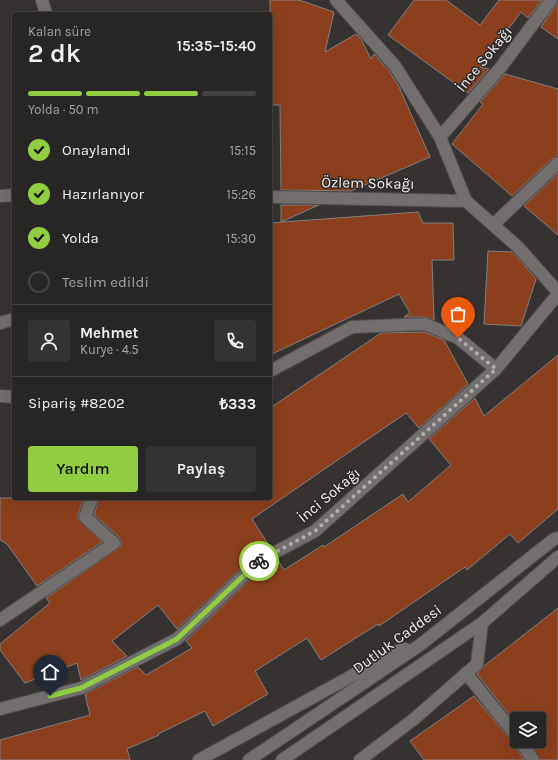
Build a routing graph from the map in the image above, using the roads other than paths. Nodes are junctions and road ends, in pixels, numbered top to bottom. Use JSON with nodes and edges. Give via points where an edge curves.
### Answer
{"nodes":[{"id":1,"x":42,"y":0,"type":"edge"},
{"id":2,"x":336,"y":0,"type":"edge"},
{"id":3,"x":551,"y":0,"type":"edge"},
{"id":4,"x":45,"y":12,"type":"edge"},
{"id":5,"x":440,"y":136,"type":"junction"},
{"id":6,"x":558,"y":163,"type":"edge"},
{"id":7,"x":12,"y":195,"type":"edge"},
{"id":8,"x":0,"y":196,"type":"edge"},
{"id":9,"x":272,"y":197,"type":"edge"},
{"id":10,"x":466,"y":201,"type":"junction"},
{"id":11,"x":493,"y":225,"type":"junction"},
{"id":12,"x":558,"y":293,"type":"edge"},
{"id":13,"x":12,"y":320,"type":"edge"},
{"id":14,"x":0,"y":323,"type":"edge"},
{"id":15,"x":496,"y":369,"type":"junction"},
{"id":16,"x":272,"y":370,"type":"edge"},
{"id":17,"x":0,"y":396,"type":"edge"},
{"id":18,"x":12,"y":398,"type":"edge"},
{"id":19,"x":91,"y":500,"type":"edge"},
{"id":20,"x":558,"y":538,"type":"edge"},
{"id":21,"x":558,"y":557,"type":"edge"},
{"id":22,"x":0,"y":620,"type":"edge"},
{"id":23,"x":482,"y":623,"type":"junction"},
{"id":24,"x":420,"y":645,"type":"junction"},
{"id":25,"x":466,"y":673,"type":"junction"},
{"id":26,"x":0,"y":709,"type":"edge"},
{"id":27,"x":510,"y":728,"type":"edge"},
{"id":28,"x":525,"y":748,"type":"edge"},
{"id":29,"x":199,"y":760,"type":"edge"},
{"id":30,"x":249,"y":760,"type":"edge"},
{"id":31,"x":282,"y":760,"type":"edge"},
{"id":32,"x":360,"y":760,"type":"edge"},
{"id":33,"x":533,"y":760,"type":"edge"}],
"edges":[{"from":1,"to":4,"type":"street"},
{"from":2,"to":5,"type":"street","via":[[395,66]]},
{"from":3,"to":5,"type":"street","name":"İnce Sokağı","via":[[501,67]]},
{"from":5,"to":10,"type":"street"},
{"from":6,"to":11,"type":"street"},
{"from":7,"to":8,"type":"street"},
{"from":9,"to":10,"type":"street","name":"Özlem Sokağı"},
{"from":10,"to":11,"type":"street"},
{"from":11,"to":12,"type":"street","via":[[518,247]]},
{"from":12,"to":15,"type":"street","name":"İnci Sokağı"},
{"from":13,"to":14,"type":"street"},
{"from":15,"to":16,"type":"street","via":[[458,338],[425,324],[352,327]]},
{"from":15,"to":26,"type":"street","name":"İnci Sokağı","via":[[315,531],[259,561],[177,639],[81,688]]},
{"from":17,"to":18,"type":"street"},
{"from":19,"to":22,"type":"street","via":[[86,517],[114,543]]},
{"from":20,"to":24,"type":"street","name":"Dutluk Caddesi"},
{"from":21,"to":23,"type":"street"},
{"from":23,"to":25,"type":"street","via":[[477,664]]},
{"from":23,"to":31,"type":"street"},
{"from":24,"to":29,"type":"street","via":[[397,651]]},
{"from":24,"to":30,"type":"street","name":"Dutluk Caddesi"},
{"from":25,"to":27,"type":"street"},
{"from":25,"to":32,"type":"street","via":[[414,719]]},
{"from":28,"to":33,"type":"street"}]}
